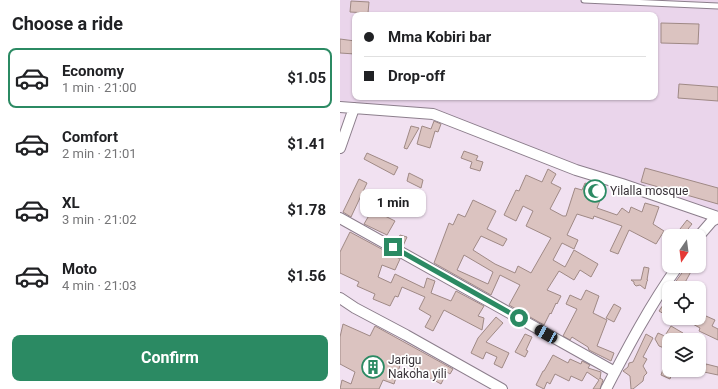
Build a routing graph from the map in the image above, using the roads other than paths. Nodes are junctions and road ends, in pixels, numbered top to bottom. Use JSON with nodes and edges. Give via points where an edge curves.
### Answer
{"nodes":[{"id":1,"x":584,"y":0,"type":"edge"},
{"id":2,"x":718,"y":6,"type":"edge"},
{"id":3,"x":340,"y":107,"type":"edge"},
{"id":4,"x":354,"y":108,"type":"junction"},
{"id":5,"x":344,"y":126,"type":"edge"},
{"id":6,"x":340,"y":148,"type":"edge"},
{"id":7,"x":718,"y":217,"type":"edge"},
{"id":8,"x":340,"y":218,"type":"edge"},
{"id":9,"x":705,"y":229,"type":"edge"},
{"id":10,"x":673,"y":273,"type":"edge"},
{"id":11,"x":340,"y":298,"type":"edge"},
{"id":12,"x":615,"y":372,"type":"junction"},
{"id":13,"x":502,"y":389,"type":"edge"},
{"id":14,"x":606,"y":389,"type":"edge"}],
"edges":[{"from":1,"to":2,"type":"lane"},
{"from":3,"to":4,"type":"street"},
{"from":4,"to":5,"type":"street"},
{"from":4,"to":7,"type":"street","via":[[433,114],[576,170]]},
{"from":5,"to":6,"type":"street"},
{"from":7,"to":9,"type":"street"},
{"from":8,"to":12,"type":"street"},
{"from":10,"to":12,"type":"street"},
{"from":11,"to":13,"type":"street"},
{"from":12,"to":14,"type":"street"}]}
